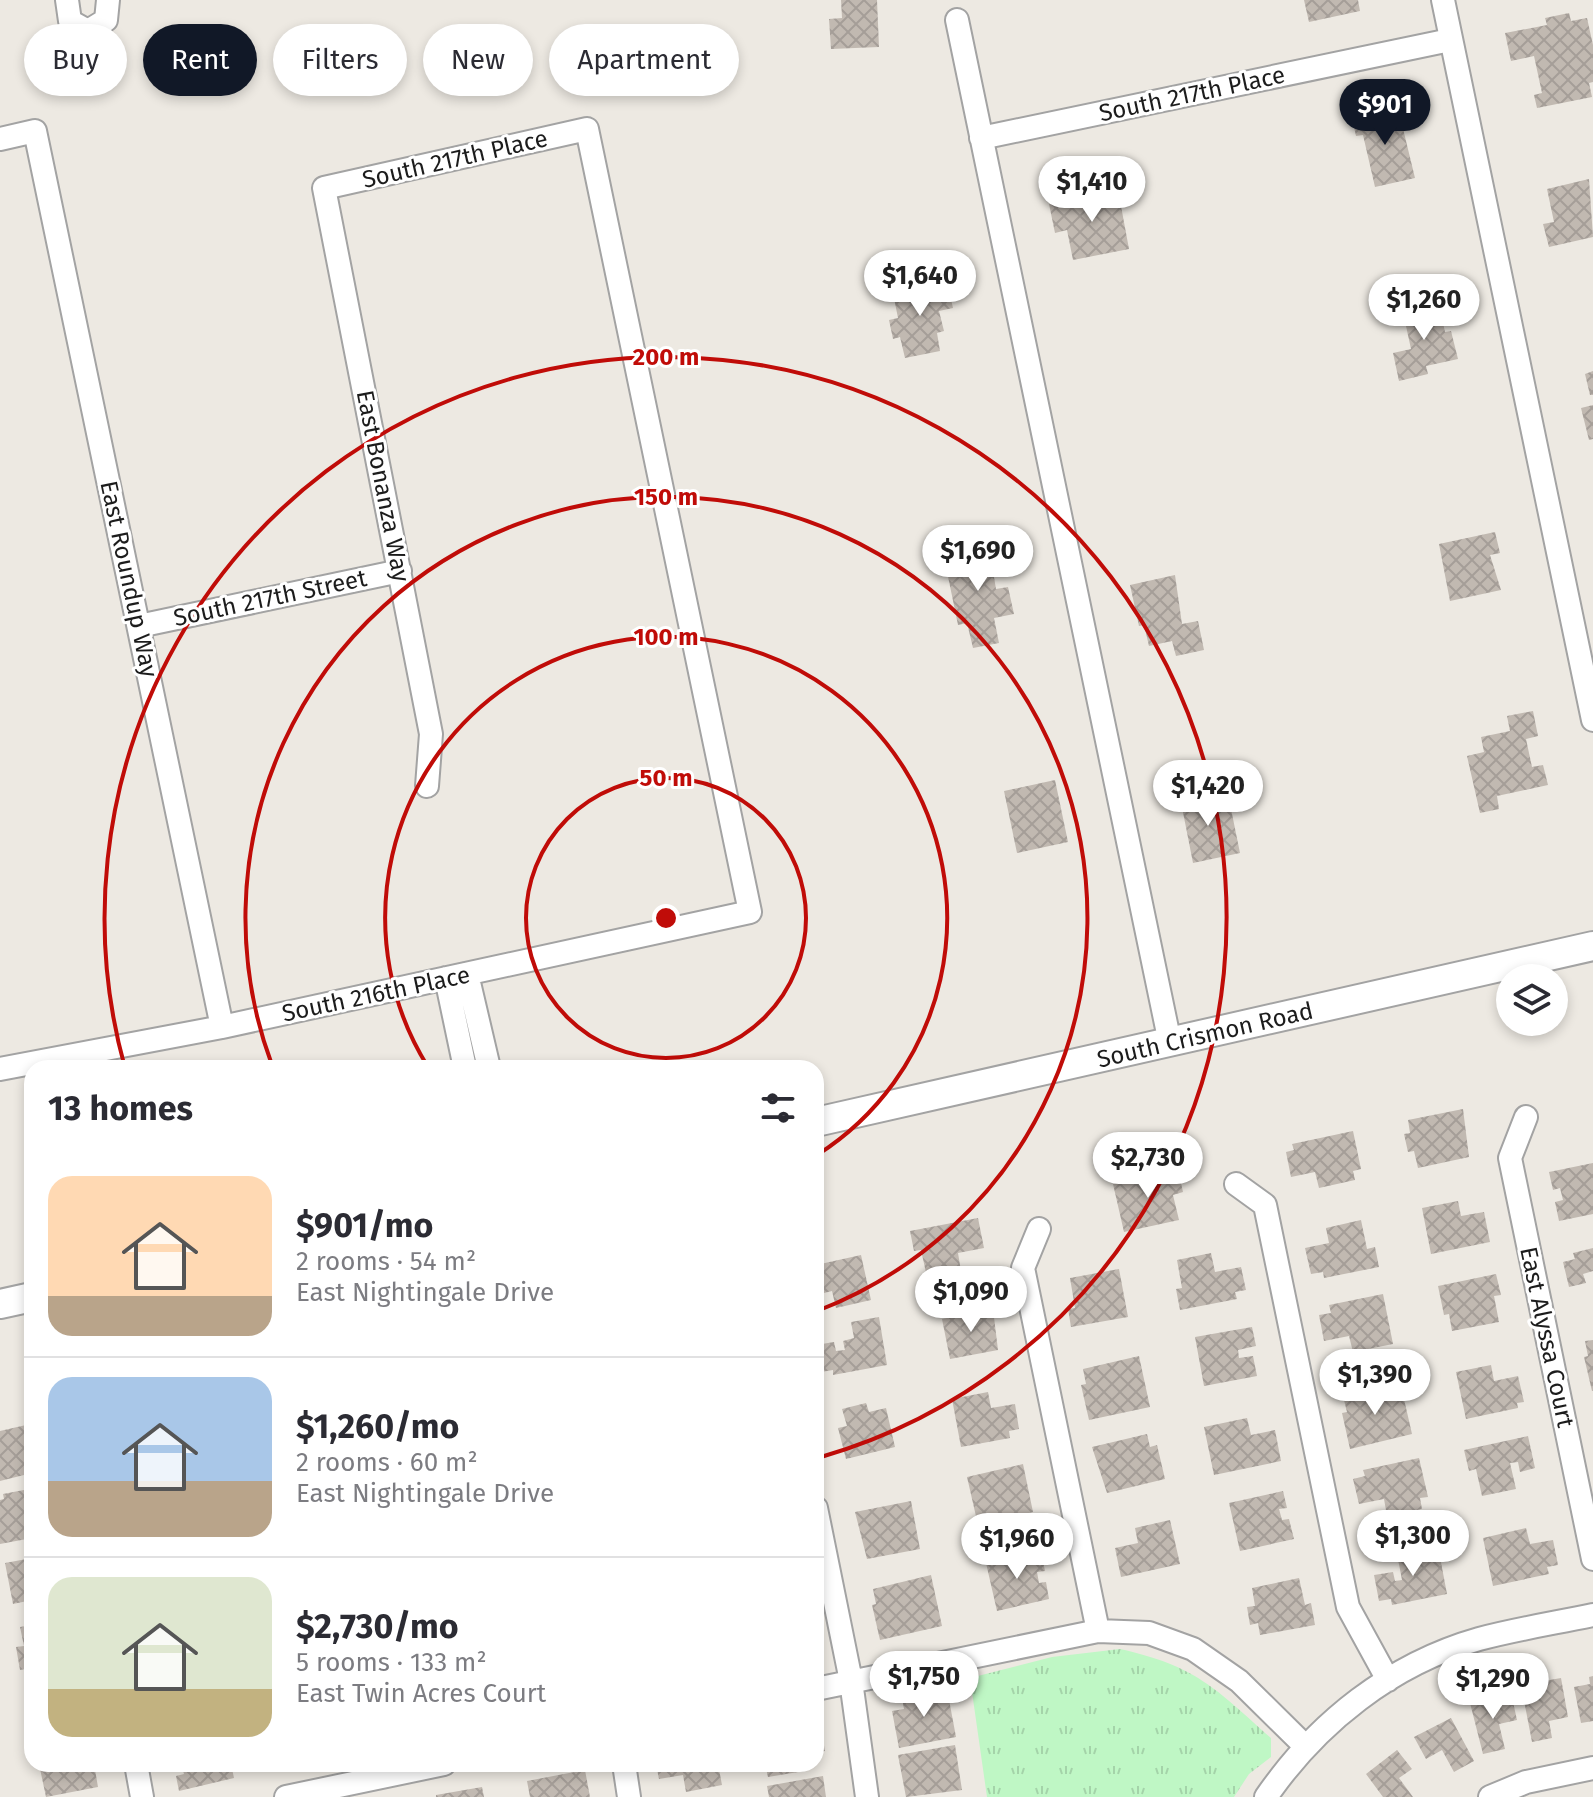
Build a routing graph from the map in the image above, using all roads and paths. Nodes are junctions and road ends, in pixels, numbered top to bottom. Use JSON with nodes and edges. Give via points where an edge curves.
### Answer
{"nodes":[{"id":1,"x":67,"y":0,"type":"edge"},
{"id":2,"x":108,"y":0,"type":"edge"},
{"id":3,"x":1443,"y":0,"type":"edge"},
{"id":4,"x":957,"y":20,"type":"dead end"},
{"id":5,"x":1450,"y":40,"type":"junction"},
{"id":6,"x":981,"y":138,"type":"junction"},
{"id":7,"x":0,"y":139,"type":"edge"},
{"id":8,"x":324,"y":188,"type":"joint"},
{"id":9,"x":400,"y":571,"type":"junction"},
{"id":10,"x":139,"y":626,"type":"junction"},
{"id":11,"x":1593,"y":720,"type":"edge"},
{"id":12,"x":427,"y":786,"type":"dead end"},
{"id":13,"x":750,"y":912,"type":"joint"},
{"id":14,"x":1593,"y":946,"type":"edge"},
{"id":15,"x":457,"y":976,"type":"junction"},
{"id":16,"x":222,"y":1027,"type":"junction"},
{"id":17,"x":1170,"y":1043,"type":"junction"},
{"id":18,"x":48,"y":1060,"type":"edge"},
{"id":19,"x":464,"y":1060,"type":"edge"},
{"id":20,"x":486,"y":1060,"type":"edge"},
{"id":21,"x":24,"y":1064,"type":"edge"},
{"id":22,"x":0,"y":1069,"type":"edge"},
{"id":23,"x":1526,"y":1117,"type":"dead end"},
{"id":24,"x":824,"y":1120,"type":"edge"},
{"id":25,"x":1236,"y":1184,"type":"dead end"},
{"id":26,"x":1039,"y":1229,"type":"dead end"},
{"id":27,"x":24,"y":1299,"type":"edge"},
{"id":28,"x":0,"y":1304,"type":"edge"},
{"id":29,"x":824,"y":1548,"type":"edge"},
{"id":30,"x":1593,"y":1559,"type":"edge"},
{"id":31,"x":1593,"y":1615,"type":"edge"},
{"id":32,"x":1098,"y":1631,"type":"junction"},
{"id":33,"x":1388,"y":1680,"type":"junction"},
{"id":34,"x":851,"y":1681,"type":"junction"},
{"id":35,"x":824,"y":1687,"type":"edge"},
{"id":36,"x":1305,"y":1746,"type":"junction"},
{"id":37,"x":1593,"y":1768,"type":"edge"},
{"id":38,"x":137,"y":1772,"type":"edge"},
{"id":39,"x":412,"y":1772,"type":"edge"},
{"id":40,"x":625,"y":1772,"type":"edge"},
{"id":41,"x":384,"y":1779,"type":"edge"},
{"id":42,"x":142,"y":1797,"type":"edge"},
{"id":43,"x":286,"y":1797,"type":"edge"},
{"id":44,"x":629,"y":1797,"type":"edge"},
{"id":45,"x":867,"y":1797,"type":"edge"},
{"id":46,"x":1266,"y":1797,"type":"edge"},
{"id":47,"x":1490,"y":1797,"type":"edge"}],
"edges":[{"from":1,"to":2,"type":"street","via":[[70,21],[88,31],[106,20]]},
{"from":3,"to":5,"type":"street"},
{"from":4,"to":6,"type":"street"},
{"from":5,"to":6,"type":"street","name":"South 217th Place"},
{"from":5,"to":11,"type":"street"},
{"from":6,"to":17,"type":"street"},
{"from":7,"to":10,"type":"street","name":"East Roundup Way","via":[[35,131]]},
{"from":8,"to":9,"type":"street","name":"East Bonanza Way"},
{"from":8,"to":13,"type":"street","name":"South 217th Place","via":[[587,129]]},
{"from":9,"to":10,"type":"street","name":"South 217th Street"},
{"from":9,"to":12,"type":"street","name":"East Bonanza Way","via":[[431,734]]},
{"from":10,"to":16,"type":"street","name":"East Roundup Way"},
{"from":13,"to":15,"type":"street","name":"South 216th Place"},
{"from":14,"to":17,"type":"street","name":"South Crismon Road"},
{"from":15,"to":16,"type":"street","name":"South 216th Place"},
{"from":15,"to":19,"type":"street"},
{"from":15,"to":20,"type":"street"},
{"from":16,"to":18,"type":"street","name":"South 216th Place"},
{"from":17,"to":24,"type":"street","name":"South Crismon Road"},
{"from":21,"to":22,"type":"street","name":"South 216th Place"},
{"from":23,"to":30,"type":"street","name":"East Alyssa Court","via":[[1510,1158]]},
{"from":25,"to":33,"type":"street","via":[[1265,1205],[1348,1607]]},
{"from":26,"to":32,"type":"street","via":[[1023,1268]]},
{"from":27,"to":28,"type":"street"},
{"from":29,"to":34,"type":"street"},
{"from":31,"to":33,"type":"street","via":[[1479,1639],[1431,1656]]},
{"from":32,"to":34,"type":"street"},
{"from":32,"to":36,"type":"street","via":[[1149,1633],[1193,1649],[1239,1681]]},
{"from":33,"to":36,"type":"street"},
{"from":34,"to":35,"type":"street"},
{"from":34,"to":45,"type":"street"},
{"from":36,"to":46,"type":"street"},
{"from":37,"to":47,"type":"street","via":[[1526,1782]]},
{"from":38,"to":42,"type":"street"},
{"from":39,"to":41,"type":"street"},
{"from":40,"to":44,"type":"street"},
{"from":41,"to":43,"type":"street"}]}
